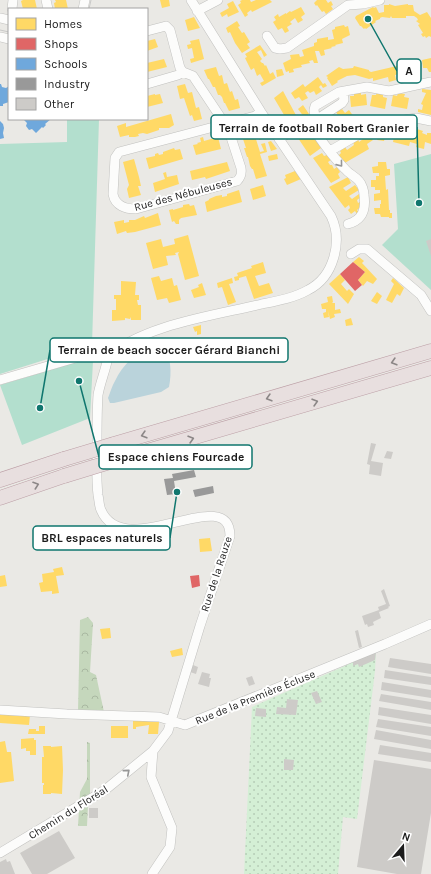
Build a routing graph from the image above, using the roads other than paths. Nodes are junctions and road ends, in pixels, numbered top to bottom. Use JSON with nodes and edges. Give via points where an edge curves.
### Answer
{"nodes":[{"id":1,"x":191,"y":0,"type":"edge"},
{"id":2,"x":218,"y":0,"type":"edge"},
{"id":3,"x":380,"y":0,"type":"edge"},
{"id":4,"x":346,"y":3,"type":"edge"},
{"id":5,"x":197,"y":11,"type":"junction"},
{"id":6,"x":148,"y":31,"type":"edge"},
{"id":7,"x":267,"y":36,"type":"dead end"},
{"id":8,"x":182,"y":72,"type":"junction"},
{"id":9,"x":431,"y":82,"type":"edge"},
{"id":10,"x":148,"y":84,"type":"edge"},
{"id":11,"x":344,"y":92,"type":"junction"},
{"id":12,"x":306,"y":103,"type":"dead end"},
{"id":13,"x":315,"y":106,"type":"junction"},
{"id":14,"x":261,"y":112,"type":"junction"},
{"id":15,"x":313,"y":119,"type":"junction"},
{"id":16,"x":431,"y":121,"type":"edge"},
{"id":17,"x":225,"y":124,"type":"junction"},
{"id":18,"x":279,"y":139,"type":"junction"},
{"id":19,"x":330,"y":151,"type":"junction"},
{"id":20,"x":348,"y":224,"type":"dead end"},
{"id":21,"x":351,"y":254,"type":"dead end"},
{"id":22,"x":431,"y":311,"type":"edge"},
{"id":23,"x":431,"y":351,"type":"edge"},
{"id":24,"x":108,"y":357,"type":"junction"},
{"id":25,"x":431,"y":368,"type":"edge"},
{"id":26,"x":0,"y":380,"type":"edge"},
{"id":27,"x":0,"y":480,"type":"edge"},
{"id":28,"x":0,"y":498,"type":"edge"},
{"id":29,"x":431,"y":624,"type":"edge"},
{"id":30,"x":0,"y":710,"type":"edge"},
{"id":31,"x":171,"y":722,"type":"junction"},
{"id":32,"x":153,"y":751,"type":"junction"},
{"id":33,"x":0,"y":853,"type":"edge"},
{"id":34,"x":152,"y":874,"type":"edge"}],
"edges":[{"from":1,"to":5,"type":"street"},
{"from":2,"to":5,"type":"street"},
{"from":3,"to":4,"type":"street","via":[[363,4]]},
{"from":4,"to":7,"type":"street","via":[[287,48],[275,48]]},
{"from":5,"to":14,"type":"street"},
{"from":6,"to":8,"type":"street","via":[[166,26],[170,30]]},
{"from":8,"to":10,"type":"street"},
{"from":8,"to":17,"type":"street","via":[[193,76]]},
{"from":9,"to":11,"type":"street","via":[[389,91],[367,87]]},
{"from":11,"to":13,"type":"street","via":[[339,92]]},
{"from":11,"to":15,"type":"street","via":[[342,103],[319,118]]},
{"from":12,"to":13,"type":"street"},
{"from":13,"to":15,"type":"street"},
{"from":14,"to":17,"type":"street"},
{"from":14,"to":18,"type":"street"},
{"from":15,"to":18,"type":"street"},
{"from":15,"to":19,"type":"street","via":[[312,126]]},
{"from":16,"to":19,"type":"street","via":[[416,118],[375,125]]},
{"from":17,"to":17,"type":"street","name":"Rue des Nébuleuses","via":[[241,168],[240,178],[136,209],[123,207],[114,199],[114,158],[119,152]]},
{"from":18,"to":24,"type":"street","via":[[334,223],[337,235],[336,249],[332,264],[323,278],[309,290],[281,300],[156,330],[116,349]]},
{"from":19,"to":20,"type":"street","one_way":true,"via":[[345,170],[361,182],[364,193],[364,213]]},
{"from":21,"to":22,"type":"street","via":[[359,249],[367,249],[421,295]]},
{"from":23,"to":27,"type":"highway","one_way":true,"bridge":true},
{"from":24,"to":26,"type":"street","via":[[89,354]]},
{"from":24,"to":31,"type":"street","name":"Rue de la Rauze","via":[[98,394],[97,483],[100,509],[117,527],[127,529],[138,530],[216,516],[226,521],[230,528],[230,536]]},
{"from":28,"to":25,"type":"highway","one_way":true,"bridge":true,"via":[[113,461]]},
{"from":29,"to":31,"type":"street","name":"Rue de la Première Écluse","via":[[185,725]]},
{"from":30,"to":31,"type":"street","name":"Rue de la Première Écluse","via":[[159,717]]},
{"from":31,"to":32,"type":"street","name":"Chemin du Floréal","via":[[168,731]]},
{"from":33,"to":32,"type":"street","name":"Chemin du Floréal","one_way":true,"via":[[105,790]]},
{"from":32,"to":34,"type":"street","via":[[151,777],[172,828],[170,847]]}]}
